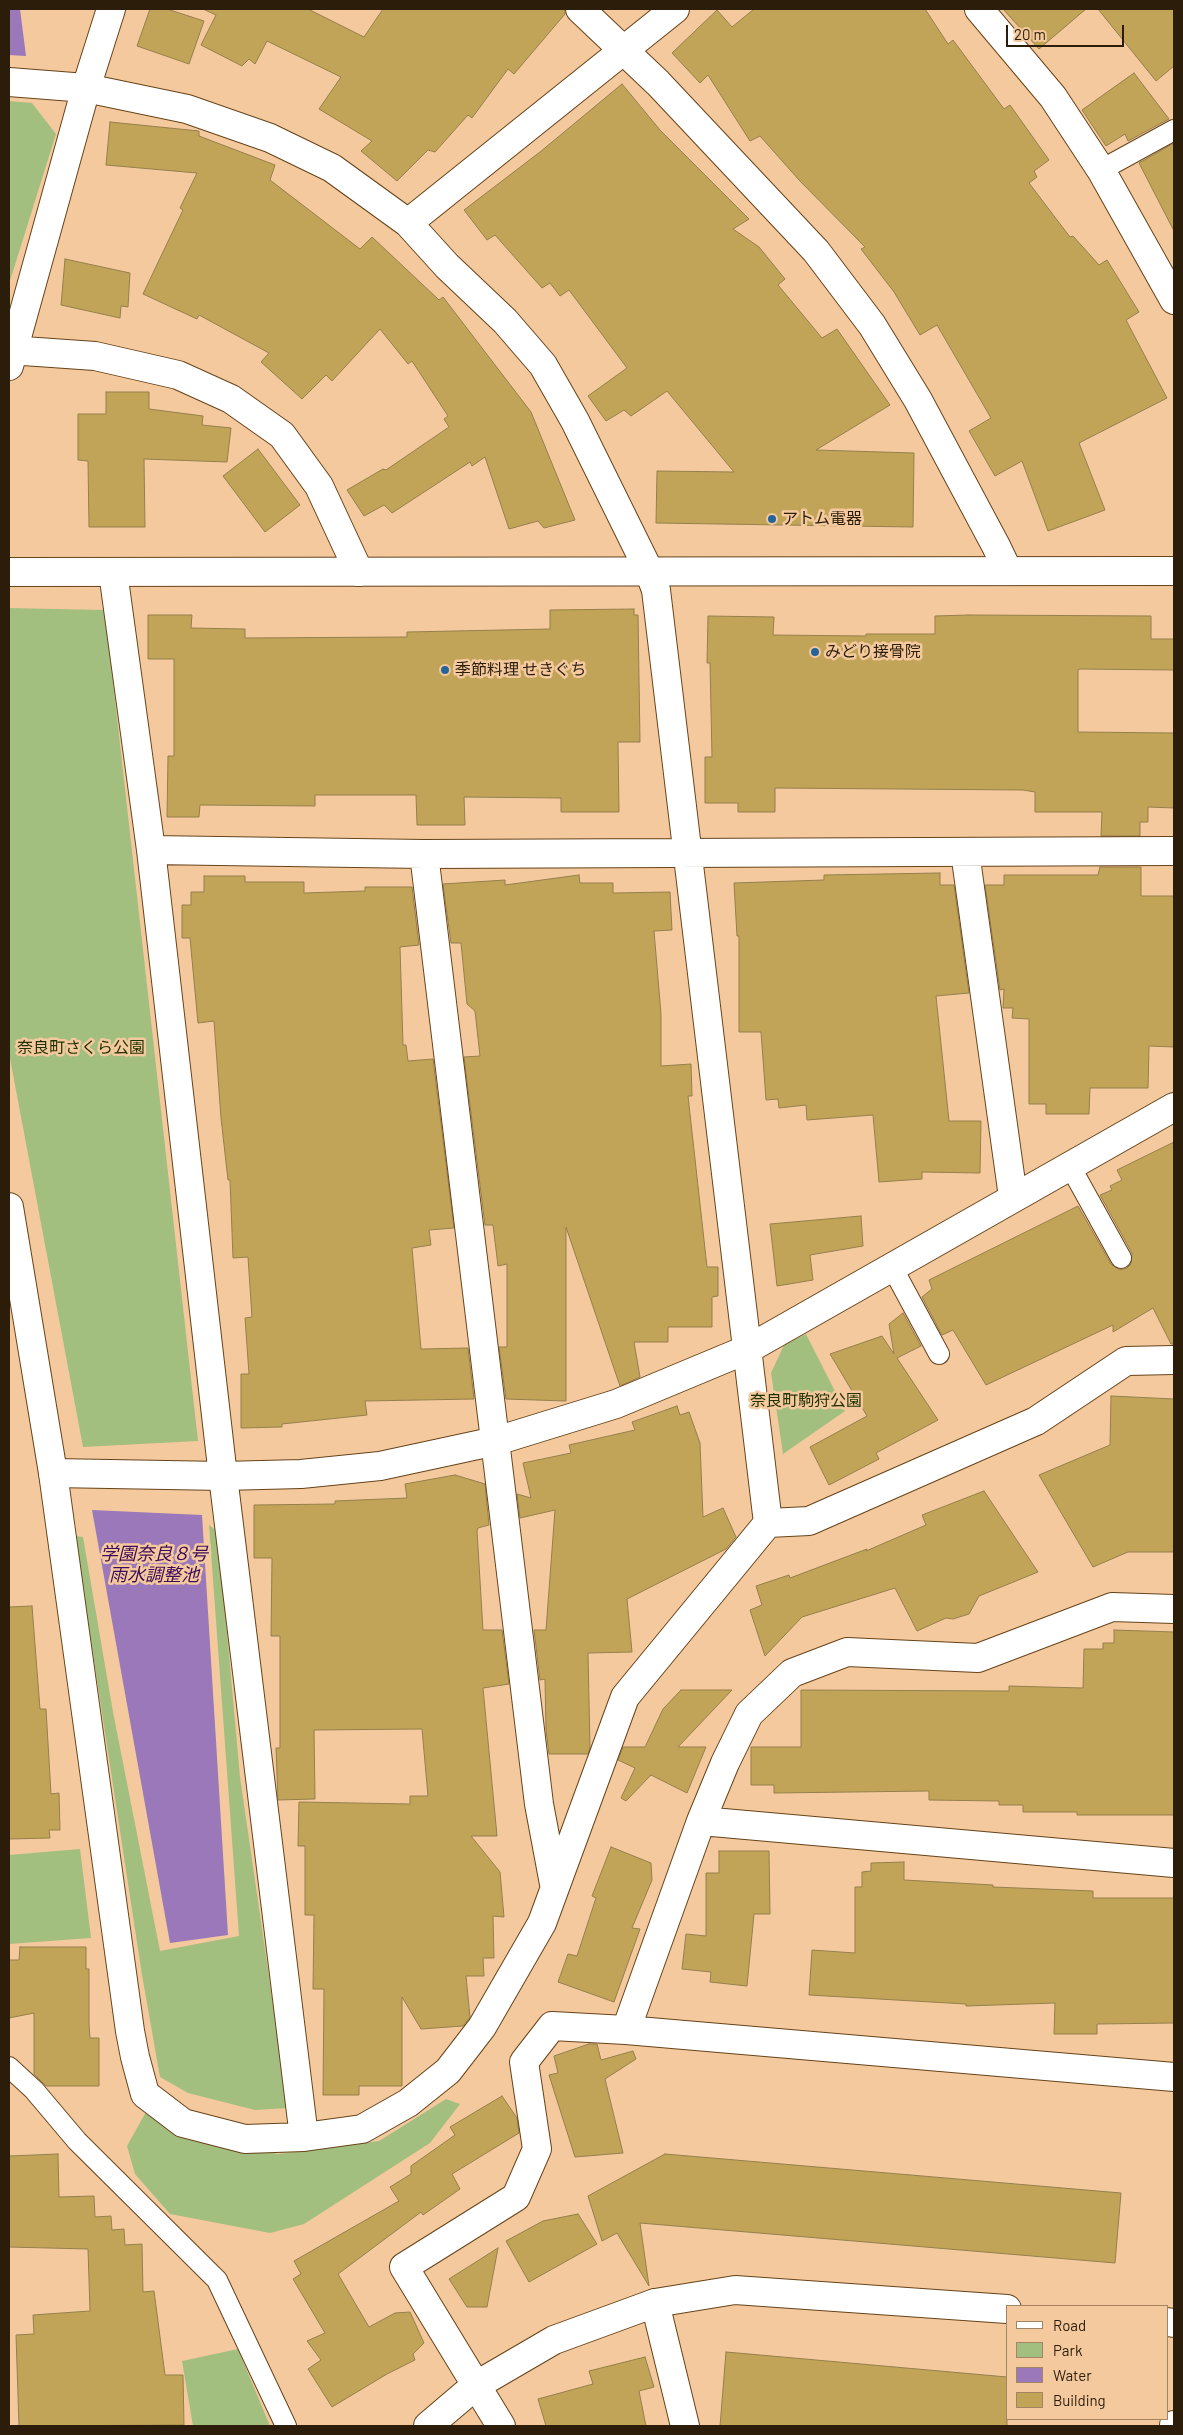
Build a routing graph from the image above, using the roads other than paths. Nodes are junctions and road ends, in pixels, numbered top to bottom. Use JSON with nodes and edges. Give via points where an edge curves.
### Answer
{"nodes":[{"id":1,"x":111,"y":9,"type":"edge"},
{"id":2,"x":580,"y":9,"type":"edge"},
{"id":3,"x":675,"y":9,"type":"edge"},
{"id":4,"x":979,"y":9,"type":"edge"},
{"id":5,"x":624,"y":51,"type":"junction"},
{"id":6,"x":9,"y":82,"type":"edge"},
{"id":7,"x":86,"y":88,"type":"junction"},
{"id":8,"x":1174,"y":130,"type":"edge"},
{"id":9,"x":1102,"y":170,"type":"junction"},
{"id":10,"x":408,"y":223,"type":"junction"},
{"id":11,"x":1174,"y":300,"type":"edge"},
{"id":12,"x":10,"y":356,"type":"edge"},
{"id":13,"x":650,"y":571,"type":"junction"},
{"id":14,"x":1008,"y":571,"type":"junction"},
{"id":15,"x":1174,"y":571,"type":"edge"},
{"id":16,"x":9,"y":572,"type":"edge"},
{"id":17,"x":113,"y":572,"type":"junction"},
{"id":18,"x":359,"y":572,"type":"junction"},
{"id":19,"x":151,"y":850,"type":"junction"},
{"id":20,"x":688,"y":851,"type":"junction"},
{"id":21,"x":1174,"y":851,"type":"edge"},
{"id":22,"x":965,"y":852,"type":"junction"},
{"id":23,"x":424,"y":854,"type":"junction"},
{"id":24,"x":1174,"y":1107,"type":"edge"},
{"id":25,"x":1070,"y":1166,"type":"junction"},
{"id":26,"x":1013,"y":1197,"type":"junction"},
{"id":27,"x":9,"y":1207,"type":"edge"},
{"id":28,"x":12,"y":1243,"type":"edge"},
{"id":29,"x":1121,"y":1258,"type":"dead end"},
{"id":30,"x":892,"y":1267,"type":"junction"},
{"id":31,"x":748,"y":1349,"type":"junction"},
{"id":32,"x":939,"y":1354,"type":"dead end"},
{"id":33,"x":1174,"y":1360,"type":"edge"},
{"id":34,"x":496,"y":1442,"type":"junction"},
{"id":35,"x":53,"y":1473,"type":"junction"},
{"id":36,"x":223,"y":1476,"type":"junction"},
{"id":37,"x":768,"y":1523,"type":"junction"},
{"id":38,"x":1174,"y":1609,"type":"edge"},
{"id":39,"x":702,"y":1821,"type":"junction"},
{"id":40,"x":1174,"y":1862,"type":"edge"},
{"id":41,"x":554,"y":1884,"type":"junction"},
{"id":42,"x":626,"y":2030,"type":"junction"},
{"id":43,"x":9,"y":2067,"type":"edge"},
{"id":44,"x":1174,"y":2077,"type":"edge"},
{"id":45,"x":304,"y":2138,"type":"junction"},
{"id":46,"x":655,"y":2303,"type":"junction"},
{"id":47,"x":1006,"y":2309,"type":"edge"},
{"id":48,"x":475,"y":2386,"type":"junction"},
{"id":49,"x":286,"y":2426,"type":"edge"},
{"id":50,"x":428,"y":2426,"type":"edge"},
{"id":51,"x":501,"y":2426,"type":"edge"},
{"id":52,"x":685,"y":2426,"type":"edge"}],
"edges":[{"from":1,"to":7,"type":"street"},
{"from":2,"to":5,"type":"street"},
{"from":3,"to":5,"type":"street"},
{"from":4,"to":9,"type":"street","via":[[1053,98]]},
{"from":5,"to":10,"type":"street"},
{"from":5,"to":14,"type":"street","via":[[658,82],[816,251],[872,325],[918,400]]},
{"from":6,"to":7,"type":"street"},
{"from":7,"to":10,"type":"street","via":[[187,109],[270,138],[332,168]]},
{"from":7,"to":12,"type":"street"},
{"from":8,"to":9,"type":"lane"},
{"from":9,"to":11,"type":"street"},
{"from":10,"to":13,"type":"street","via":[[543,365],[575,421]]},
{"from":12,"to":18,"type":"street","via":[[94,356],[178,375],[231,399],[282,435],[319,486]]},
{"from":13,"to":14,"type":"street"},
{"from":13,"to":18,"type":"street"},
{"from":13,"to":20,"type":"street","via":[[656,590]]},
{"from":14,"to":15,"type":"street"},
{"from":16,"to":17,"type":"street"},
{"from":17,"to":18,"type":"street"},
{"from":17,"to":19,"type":"street"},
{"from":19,"to":23,"type":"street"},
{"from":19,"to":36,"type":"street"},
{"from":20,"to":22,"type":"street"},
{"from":20,"to":23,"type":"street"},
{"from":20,"to":31,"type":"street"},
{"from":21,"to":22,"type":"street"},
{"from":22,"to":26,"type":"street"},
{"from":23,"to":34,"type":"street"},
{"from":24,"to":25,"type":"street"},
{"from":25,"to":26,"type":"street"},
{"from":25,"to":29,"type":"lane"},
{"from":26,"to":30,"type":"street"},
{"from":27,"to":28,"type":"street"},
{"from":28,"to":35,"type":"street"},
{"from":30,"to":31,"type":"street"},
{"from":30,"to":32,"type":"lane"},
{"from":31,"to":34,"type":"street","via":[[616,1404]]},
{"from":31,"to":37,"type":"street"},
{"from":33,"to":37,"type":"street","via":[[1126,1361],[1036,1421],[809,1521]]},
{"from":34,"to":36,"type":"street","via":[[380,1466],[301,1474]]},
{"from":34,"to":41,"type":"street","via":[[539,1804]]},
{"from":35,"to":36,"type":"street"},
{"from":35,"to":45,"type":"street","via":[[130,2031],[145,2094],[192,2125],[245,2139]]},
{"from":36,"to":45,"type":"street"},
{"from":37,"to":41,"type":"street","via":[[624,1697]]},
{"from":38,"to":39,"type":"street","via":[[1112,1607],[978,1658],[847,1652],[792,1673],[749,1714]]},
{"from":39,"to":40,"type":"street"},
{"from":39,"to":42,"type":"street"},
{"from":41,"to":45,"type":"street","via":[[542,1923],[510,1980],[482,2027],[448,2071],[408,2103],[362,2129]]},
{"from":42,"to":44,"type":"street"},
{"from":42,"to":48,"type":"street","via":[[552,2026],[524,2062],[537,2148],[516,2197],[404,2267]]},
{"from":43,"to":49,"type":"lane","via":[[34,2090],[77,2141],[216,2280]]},
{"from":46,"to":47,"type":"street","via":[[735,2290]]},
{"from":46,"to":48,"type":"street","via":[[554,2340]]},
{"from":46,"to":52,"type":"street"},
{"from":48,"to":50,"type":"street"},
{"from":48,"to":51,"type":"street"}]}
